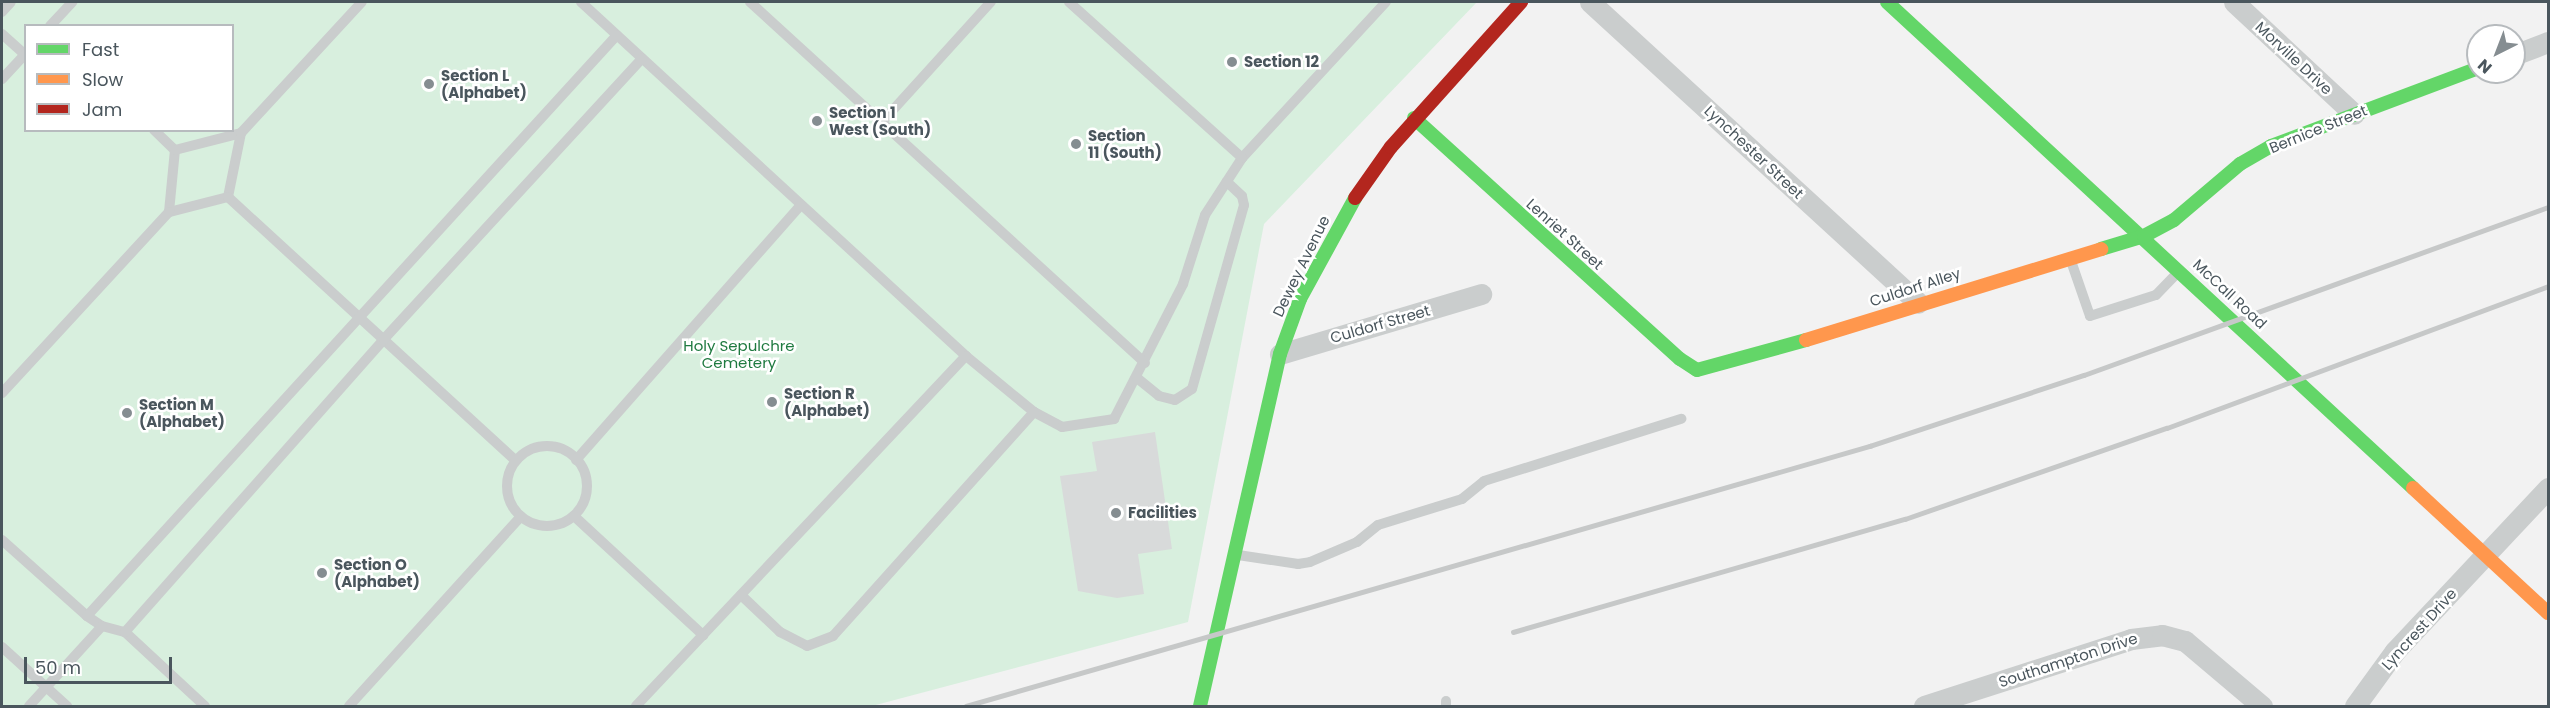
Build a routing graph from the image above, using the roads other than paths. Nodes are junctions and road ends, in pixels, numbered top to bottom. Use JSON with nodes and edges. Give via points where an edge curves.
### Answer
{"nodes":[{"id":1,"x":11,"y":2,"type":"edge"},
{"id":2,"x":72,"y":2,"type":"edge"},
{"id":3,"x":362,"y":2,"type":"edge"},
{"id":4,"x":581,"y":2,"type":"edge"},
{"id":5,"x":750,"y":2,"type":"edge"},
{"id":6,"x":992,"y":2,"type":"edge"},
{"id":7,"x":1069,"y":2,"type":"edge"},
{"id":8,"x":1386,"y":2,"type":"edge"},
{"id":9,"x":1521,"y":2,"type":"edge"},
{"id":10,"x":1590,"y":2,"type":"edge"},
{"id":11,"x":1887,"y":2,"type":"edge"},
{"id":12,"x":2234,"y":2,"type":"edge"},
{"id":13,"x":2,"y":12,"type":"edge"},
{"id":14,"x":53,"y":24,"type":"edge"},
{"id":15,"x":2,"y":34,"type":"edge"},
{"id":16,"x":617,"y":35,"type":"junction"},
{"id":17,"x":2548,"y":42,"type":"edge"},
{"id":18,"x":2526,"y":50,"type":"edge"},
{"id":19,"x":24,"y":53,"type":"edge"},
{"id":20,"x":24,"y":55,"type":"edge"},
{"id":21,"x":642,"y":57,"type":"junction"},
{"id":22,"x":2466,"y":72,"type":"edge"},
{"id":23,"x":2,"y":79,"type":"edge"},
{"id":24,"x":2354,"y":114,"type":"junction"},
{"id":25,"x":1414,"y":118,"type":"junction"},
{"id":26,"x":882,"y":122,"type":"junction"},
{"id":27,"x":156,"y":132,"type":"edge"},
{"id":28,"x":242,"y":133,"type":"junction"},
{"id":29,"x":175,"y":150,"type":"junction"},
{"id":30,"x":1242,"y":158,"type":"junction"},
{"id":31,"x":1227,"y":182,"type":"junction"},
{"id":32,"x":228,"y":197,"type":"junction"},
{"id":33,"x":801,"y":205,"type":"junction"},
{"id":34,"x":169,"y":212,"type":"junction"},
{"id":35,"x":2144,"y":236,"type":"junction"},
{"id":36,"x":2070,"y":256,"type":"junction"},
{"id":37,"x":2180,"y":270,"type":"junction"},
{"id":38,"x":1481,"y":294,"type":"dead end"},
{"id":39,"x":1918,"y":303,"type":"junction"},
{"id":40,"x":358,"y":316,"type":"junction"},
{"id":41,"x":384,"y":339,"type":"junction"},
{"id":42,"x":1280,"y":354,"type":"junction"},
{"id":43,"x":966,"y":356,"type":"junction"},
{"id":44,"x":1145,"y":363,"type":"junction"},
{"id":45,"x":1697,"y":370,"type":"joint"},
{"id":46,"x":1137,"y":378,"type":"junction"},
{"id":47,"x":2,"y":393,"type":"edge"},
{"id":48,"x":1034,"y":412,"type":"junction"},
{"id":49,"x":1681,"y":419,"type":"dead end"},
{"id":50,"x":515,"y":460,"type":"junction"},
{"id":51,"x":576,"y":460,"type":"junction"},
{"id":52,"x":2548,"y":488,"type":"edge"},
{"id":53,"x":521,"y":516,"type":"junction"},
{"id":54,"x":574,"y":516,"type":"junction"},
{"id":55,"x":2,"y":540,"type":"edge"},
{"id":56,"x":1234,"y":554,"type":"junction"},
{"id":57,"x":2486,"y":556,"type":"junction"},
{"id":58,"x":741,"y":595,"type":"junction"},
{"id":59,"x":2548,"y":613,"type":"edge"},
{"id":60,"x":87,"y":616,"type":"junction"},
{"id":61,"x":102,"y":626,"type":"junction"},
{"id":62,"x":125,"y":632,"type":"junction"},
{"id":63,"x":703,"y":635,"type":"junction"},
{"id":64,"x":2,"y":647,"type":"edge"},
{"id":65,"x":46,"y":688,"type":"junction"},
{"id":66,"x":29,"y":706,"type":"edge"},
{"id":67,"x":67,"y":706,"type":"edge"},
{"id":68,"x":205,"y":706,"type":"edge"},
{"id":69,"x":349,"y":706,"type":"edge"},
{"id":70,"x":636,"y":706,"type":"edge"},
{"id":71,"x":1200,"y":706,"type":"edge"},
{"id":72,"x":1924,"y":706,"type":"edge"},
{"id":73,"x":2262,"y":706,"type":"edge"},
{"id":74,"x":2355,"y":706,"type":"edge"}],
"edges":[{"from":1,"to":13,"type":"lane"},
{"from":2,"to":14,"type":"lane"},
{"from":3,"to":28,"type":"lane"},
{"from":4,"to":16,"type":"lane"},
{"from":5,"to":26,"type":"lane"},
{"from":6,"to":26,"type":"lane"},
{"from":7,"to":30,"type":"lane"},
{"from":8,"to":30,"type":"lane"},
{"from":9,"to":25,"type":"street","name":"Dewey Avenue"},
{"from":10,"to":39,"type":"street","name":"Lynchester Street"},
{"from":11,"to":35,"type":"street","name":"McCall Road"},
{"from":12,"to":24,"type":"street","name":"Morville Drive"},
{"from":15,"to":19,"type":"lane"},
{"from":16,"to":21,"type":"lane"},
{"from":16,"to":40,"type":"lane"},
{"from":17,"to":18,"type":"street"},
{"from":20,"to":23,"type":"lane"},
{"from":21,"to":33,"type":"lane"},
{"from":21,"to":41,"type":"lane"},
{"from":22,"to":24,"type":"street","name":"Bernice Street"},
{"from":24,"to":35,"type":"street","name":"Bernice Street","via":[[2271,146],[2240,164],[2174,220]]},
{"from":25,"to":42,"type":"street","name":"Dewey Avenue","via":[[1344,214],[1300,299]]},
{"from":25,"to":45,"type":"street","name":"Lenriet Street","via":[[1672,352]]},
{"from":26,"to":44,"type":"lane"},
{"from":27,"to":29,"type":"lane"},
{"from":28,"to":29,"type":"lane"},
{"from":28,"to":32,"type":"lane"},
{"from":29,"to":34,"type":"lane"},
{"from":30,"to":31,"type":"lane"},
{"from":31,"to":44,"type":"lane","via":[[1205,215],[1183,284]]},
{"from":31,"to":46,"type":"lane","via":[[1242,196],[1244,205],[1192,389],[1175,400],[1160,396]]},
{"from":32,"to":34,"type":"lane"},
{"from":32,"to":40,"type":"lane"},
{"from":33,"to":43,"type":"lane"},
{"from":33,"to":51,"type":"lane"},
{"from":34,"to":47,"type":"lane"},
{"from":35,"to":36,"type":"street","name":"Culdorf Alley"},
{"from":35,"to":37,"type":"street","name":"McCall Road"},
{"from":36,"to":37,"type":"lane","via":[[2090,316],[2156,295]]},
{"from":36,"to":39,"type":"street","name":"Culdorf Alley"},
{"from":37,"to":57,"type":"street","name":"McCall Road"},
{"from":38,"to":42,"type":"street","name":"Culdorf Street"},
{"from":39,"to":45,"type":"street","name":"Culdorf Alley","via":[[1716,368]]},
{"from":40,"to":41,"type":"lane"},
{"from":40,"to":60,"type":"lane"},
{"from":41,"to":50,"type":"lane"},
{"from":41,"to":62,"type":"lane"},
{"from":42,"to":56,"type":"street","name":"Dewey Avenue"},
{"from":43,"to":48,"type":"lane"},
{"from":43,"to":58,"type":"lane"},
{"from":44,"to":46,"type":"lane"},
{"from":46,"to":48,"type":"lane","via":[[1114,419],[1062,427]]},
{"from":48,"to":58,"type":"lane","via":[[833,636],[807,646],[780,632]]},
{"from":49,"to":56,"type":"lane","via":[[1484,482],[1462,499],[1378,525],[1357,542],[1310,562],[1298,564]]},
{"from":50,"to":51,"type":"lane","via":[[525,451],[551,445],[564,448]]},
{"from":50,"to":53,"type":"lane","via":[[507,490]]},
{"from":51,"to":54,"type":"lane","via":[[583,467],[587,493]]},
{"from":52,"to":57,"type":"street","name":"Lyncrest Drive"},
{"from":53,"to":54,"type":"lane","via":[[542,526],[565,522]]},
{"from":53,"to":69,"type":"lane"},
{"from":54,"to":63,"type":"lane"},
{"from":55,"to":60,"type":"lane"},
{"from":56,"to":71,"type":"street","name":"Dewey Avenue"},
{"from":57,"to":59,"type":"street","name":"McCall Road"},
{"from":57,"to":74,"type":"street","name":"Lyncrest Drive","via":[[2395,651]]},
{"from":58,"to":63,"type":"lane"},
{"from":60,"to":61,"type":"lane"},
{"from":61,"to":62,"type":"lane"},
{"from":61,"to":65,"type":"lane"},
{"from":62,"to":68,"type":"lane"},
{"from":63,"to":70,"type":"lane"},
{"from":64,"to":65,"type":"lane"},
{"from":65,"to":66,"type":"lane"},
{"from":65,"to":67,"type":"lane"},
{"from":72,"to":73,"type":"street","name":"Southampton Drive","via":[[2131,639],[2162,635],[2185,641]]}]}
